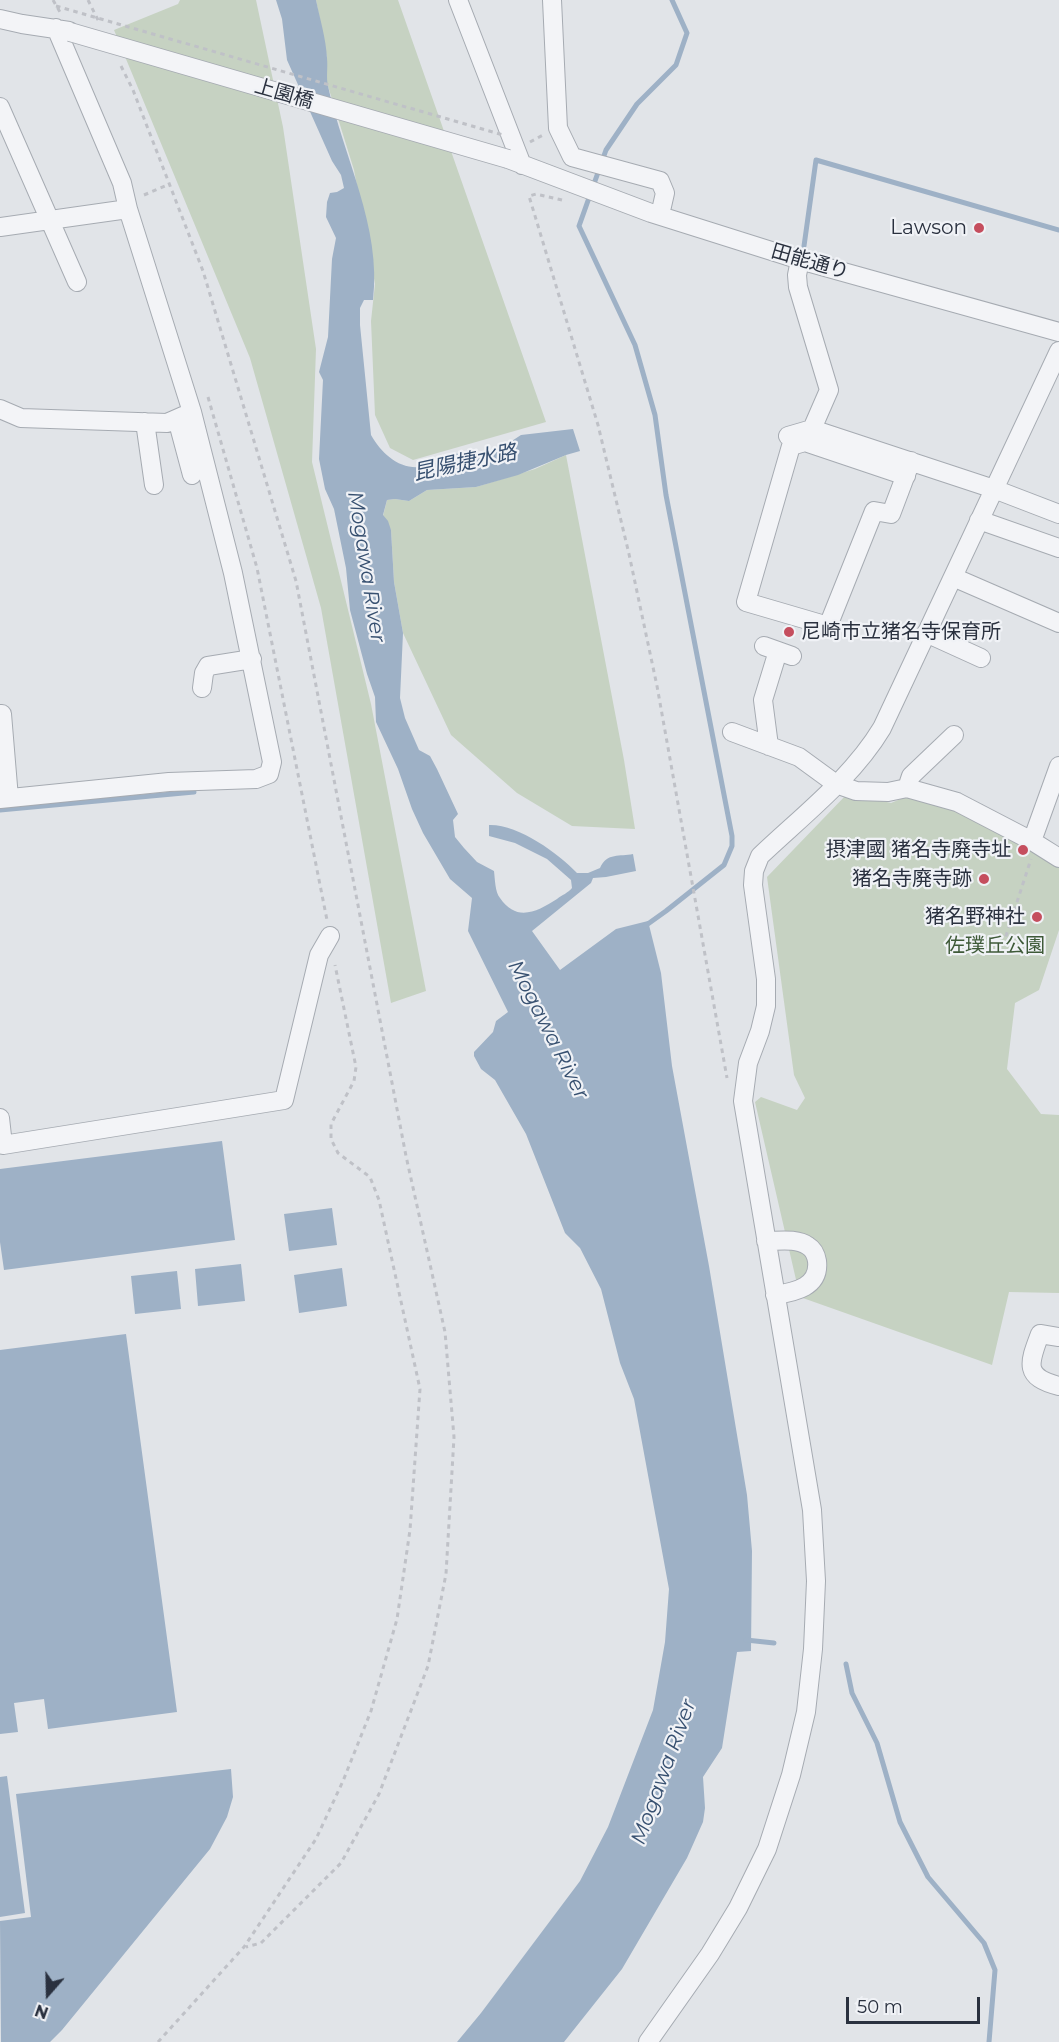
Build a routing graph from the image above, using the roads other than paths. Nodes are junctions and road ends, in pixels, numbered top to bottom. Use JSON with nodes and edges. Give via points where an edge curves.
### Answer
{"nodes":[{"id":1,"x":459,"y":0,"type":"edge"},
{"id":2,"x":552,"y":0,"type":"edge"},
{"id":3,"x":0,"y":18,"type":"edge"},
{"id":4,"x":63,"y":25,"type":"junction"},
{"id":5,"x":0,"y":107,"type":"edge"},
{"id":6,"x":515,"y":162,"type":"junction"},
{"id":7,"x":565,"y":182,"type":"joint"},
{"id":8,"x":134,"y":203,"type":"junction"},
{"id":9,"x":660,"y":216,"type":"junction"},
{"id":10,"x":51,"y":220,"type":"junction"},
{"id":11,"x":0,"y":226,"type":"edge"},
{"id":12,"x":800,"y":260,"type":"junction"},
{"id":13,"x":77,"y":282,"type":"dead end"},
{"id":14,"x":1059,"y":332,"type":"edge"},
{"id":15,"x":1059,"y":351,"type":"edge"},
{"id":16,"x":0,"y":409,"type":"edge"},
{"id":17,"x":184,"y":416,"type":"junction"},
{"id":18,"x":144,"y":422,"type":"junction"},
{"id":19,"x":812,"y":429,"type":"junction"},
{"id":20,"x":791,"y":446,"type":"junction"},
{"id":21,"x":908,"y":469,"type":"junction"},
{"id":22,"x":192,"y":475,"type":"dead end"},
{"id":23,"x":154,"y":485,"type":"dead end"},
{"id":24,"x":994,"y":489,"type":"junction"},
{"id":25,"x":1059,"y":514,"type":"edge"},
{"id":26,"x":980,"y":520,"type":"junction"},
{"id":27,"x":1059,"y":548,"type":"edge"},
{"id":28,"x":953,"y":577,"type":"junction"},
{"id":29,"x":1059,"y":623,"type":"edge"},
{"id":30,"x":926,"y":633,"type":"junction"},
{"id":31,"x":778,"y":651,"type":"dead end"},
{"id":32,"x":981,"y":658,"type":"dead end"},
{"id":33,"x":252,"y":659,"type":"junction"},
{"id":34,"x":202,"y":688,"type":"dead end"},
{"id":35,"x":1,"y":711,"type":"edge"},
{"id":36,"x":732,"y":732,"type":"dead end"},
{"id":37,"x":954,"y":735,"type":"dead end"},
{"id":38,"x":769,"y":746,"type":"junction"},
{"id":39,"x":1059,"y":766,"type":"edge"},
{"id":40,"x":836,"y":784,"type":"junction"},
{"id":41,"x":907,"y":788,"type":"junction"},
{"id":42,"x":5,"y":798,"type":"edge"},
{"id":43,"x":1032,"y":841,"type":"junction"},
{"id":44,"x":1059,"y":858,"type":"edge"},
{"id":45,"x":330,"y":936,"type":"dead end"},
{"id":46,"x":0,"y":1118,"type":"edge"},
{"id":47,"x":766,"y":1241,"type":"junction"},
{"id":48,"x":775,"y":1295,"type":"junction"},
{"id":49,"x":1059,"y":1337,"type":"edge"},
{"id":50,"x":1059,"y":1386,"type":"edge"},
{"id":51,"x":648,"y":2042,"type":"edge"}],
"edges":[{"from":1,"to":6,"type":"street"},
{"from":2,"to":9,"type":"street","via":[[558,128],[572,157],[660,181],[665,193]]},
{"from":3,"to":4,"type":"street","name":"上園橋","via":[[22,24]]},
{"from":4,"to":6,"type":"street","name":"上園橋","bridge":true},
{"from":4,"to":8,"type":"street"},
{"from":5,"to":10,"type":"street"},
{"from":6,"to":7,"type":"street","name":"上園橋"},
{"from":7,"to":9,"type":"street","name":"田能通り"},
{"from":8,"to":10,"type":"street"},
{"from":8,"to":17,"type":"street"},
{"from":9,"to":12,"type":"street","name":"田能通り"},
{"from":10,"to":11,"type":"street"},
{"from":10,"to":13,"type":"street"},
{"from":12,"to":14,"type":"street","name":"田能通り"},
{"from":12,"to":19,"type":"street","via":[[798,287],[829,390]]},
{"from":15,"to":24,"type":"street"},
{"from":16,"to":18,"type":"street","via":[[21,418]]},
{"from":17,"to":18,"type":"street","via":[[167,423]]},
{"from":17,"to":22,"type":"street"},
{"from":17,"to":33,"type":"street","via":[[233,573]]},
{"from":18,"to":23,"type":"street"},
{"from":19,"to":20,"type":"street","via":[[788,436]]},
{"from":19,"to":21,"type":"street"},
{"from":20,"to":21,"type":"street","via":[[805,442]]},
{"from":20,"to":21,"type":"street","via":[[746,602],[828,626],[874,511],[891,514]]},
{"from":21,"to":24,"type":"street"},
{"from":24,"to":25,"type":"street"},
{"from":24,"to":26,"type":"street"},
{"from":26,"to":27,"type":"street"},
{"from":26,"to":28,"type":"street"},
{"from":28,"to":29,"type":"street"},
{"from":28,"to":30,"type":"street"},
{"from":30,"to":32,"type":"street"},
{"from":30,"to":40,"type":"street","via":[[882,728]]},
{"from":31,"to":38,"type":"street","via":[[763,700]]},
{"from":33,"to":34,"type":"street","via":[[208,666]]},
{"from":33,"to":42,"type":"street","via":[[272,762],[269,774],[256,779],[169,782]]},
{"from":35,"to":42,"type":"street"},
{"from":36,"to":38,"type":"street"},
{"from":37,"to":41,"type":"street","via":[[911,776]]},
{"from":38,"to":40,"type":"street","via":[[799,757]]},
{"from":39,"to":43,"type":"street"},
{"from":40,"to":41,"type":"street","via":[[856,791]]},
{"from":40,"to":47,"type":"street","via":[[760,856],[754,870],[766,1006],[748,1063],[743,1101]]},
{"from":41,"to":43,"type":"street","via":[[957,802]]},
{"from":43,"to":44,"type":"street"},
{"from":45,"to":46,"type":"street","via":[[319,955],[284,1100],[3,1145]]},
{"from":47,"to":48,"type":"street"},
{"from":47,"to":48,"type":"street","via":[[793,1241],[807,1245],[816,1255],[818,1268],[813,1281],[796,1291]]},
{"from":48,"to":51,"type":"street","via":[[812,1510],[816,1581],[806,1712],[767,1849],[710,1954]]},
{"from":49,"to":50,"type":"street","via":[[1040,1334],[1032,1357],[1033,1373],[1042,1382]]}]}
